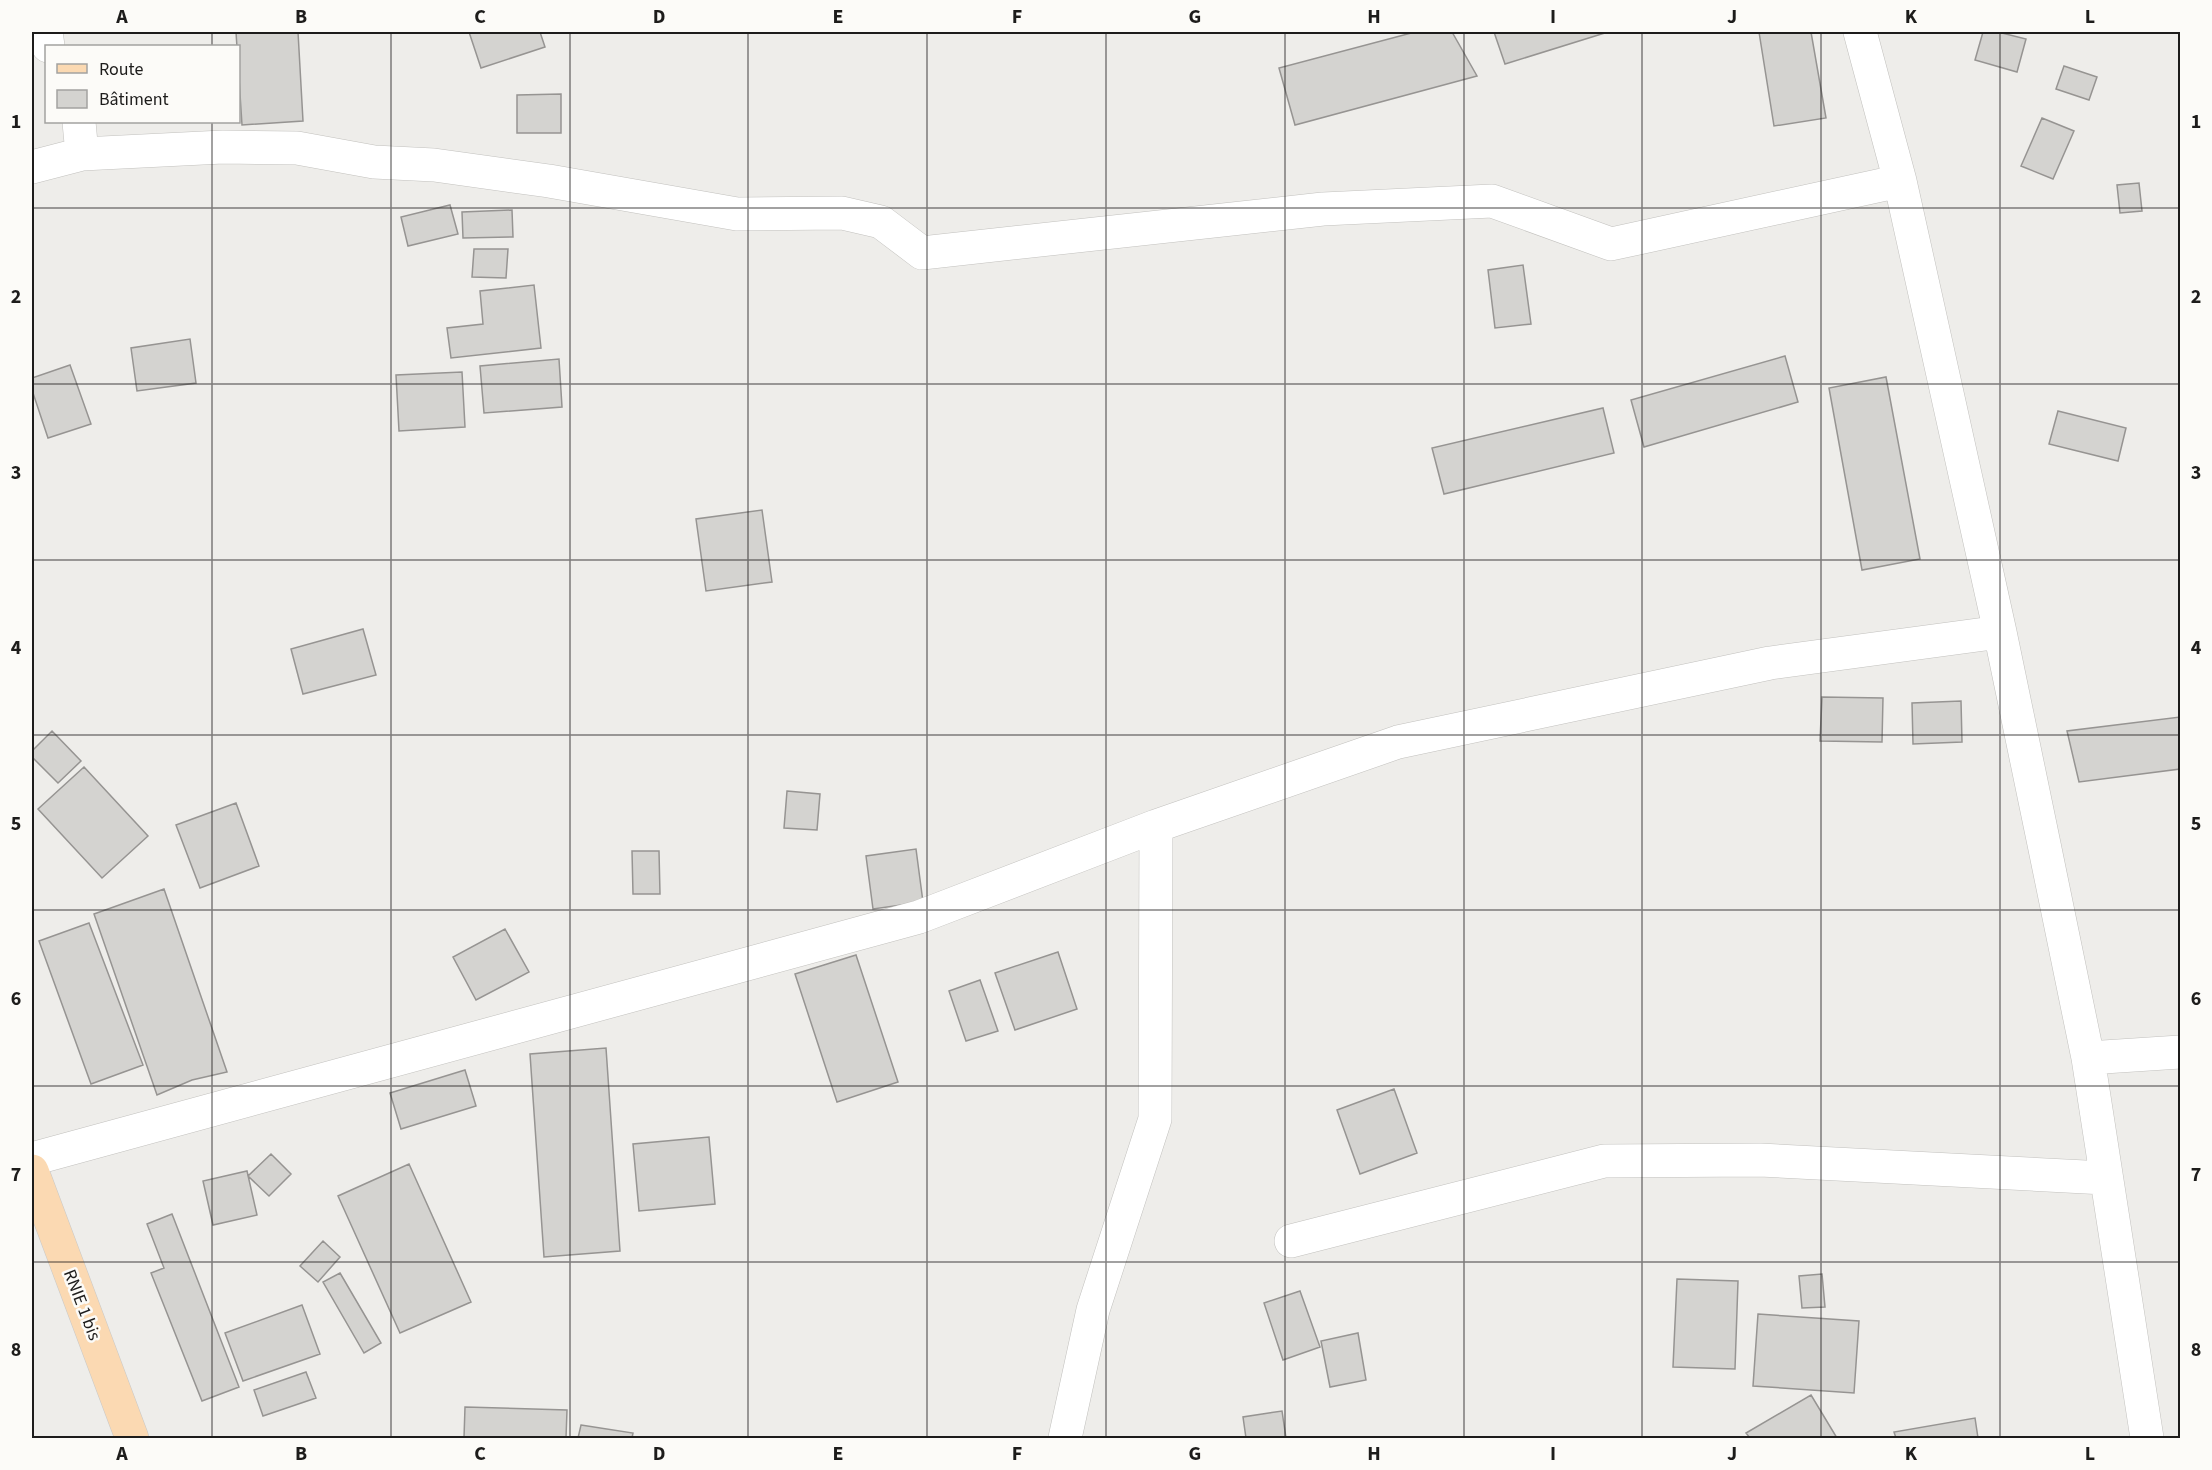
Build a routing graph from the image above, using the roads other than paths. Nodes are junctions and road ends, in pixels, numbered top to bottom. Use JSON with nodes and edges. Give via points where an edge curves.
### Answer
{"nodes":[{"id":1,"x":1860,"y":32,"type":"edge"},
{"id":2,"x":79,"y":123,"type":"edge"},
{"id":3,"x":82,"y":154,"type":"junction"},
{"id":4,"x":32,"y":167,"type":"edge"},
{"id":5,"x":1900,"y":181,"type":"junction"},
{"id":6,"x":2000,"y":632,"type":"junction"},
{"id":7,"x":1156,"y":826,"type":"junction"},
{"id":8,"x":2181,"y":1052,"type":"edge"},
{"id":9,"x":2088,"y":1058,"type":"junction"},
{"id":10,"x":32,"y":1159,"type":"edge"},
{"id":11,"x":32,"y":1171,"type":"edge"},
{"id":12,"x":2105,"y":1178,"type":"junction"},
{"id":13,"x":1291,"y":1241,"type":"dead end"},
{"id":14,"x":2131,"y":1341,"type":"junction"},
{"id":15,"x":132,"y":1438,"type":"edge"},
{"id":16,"x":1065,"y":1438,"type":"edge"},
{"id":17,"x":2125,"y":1438,"type":"edge"},
{"id":18,"x":2146,"y":1438,"type":"edge"}],
"edges":[{"from":1,"to":5,"type":"street"},
{"from":2,"to":3,"type":"street"},
{"from":3,"to":4,"type":"street"},
{"from":3,"to":5,"type":"street","via":[[223,147],[297,148],[374,162],[435,165],[549,181],[737,214],[842,213],[881,222],[922,253],[1323,209],[1492,201],[1611,244]]},
{"from":5,"to":6,"type":"street"},
{"from":6,"to":7,"type":"street","via":[[1770,663],[1398,742]]},
{"from":6,"to":9,"type":"street"},
{"from":7,"to":10,"type":"street","via":[[919,917]]},
{"from":7,"to":16,"type":"street","via":[[1155,1119],[1093,1310]]},
{"from":8,"to":9,"type":"street"},
{"from":9,"to":12,"type":"street"},
{"from":11,"to":15,"type":"main road","name":"RNIE 1 bis"},
{"from":12,"to":13,"type":"street","via":[[1760,1160],[1604,1161]]},
{"from":12,"to":14,"type":"street"},
{"from":14,"to":17,"type":"street"},
{"from":14,"to":18,"type":"street"}]}
